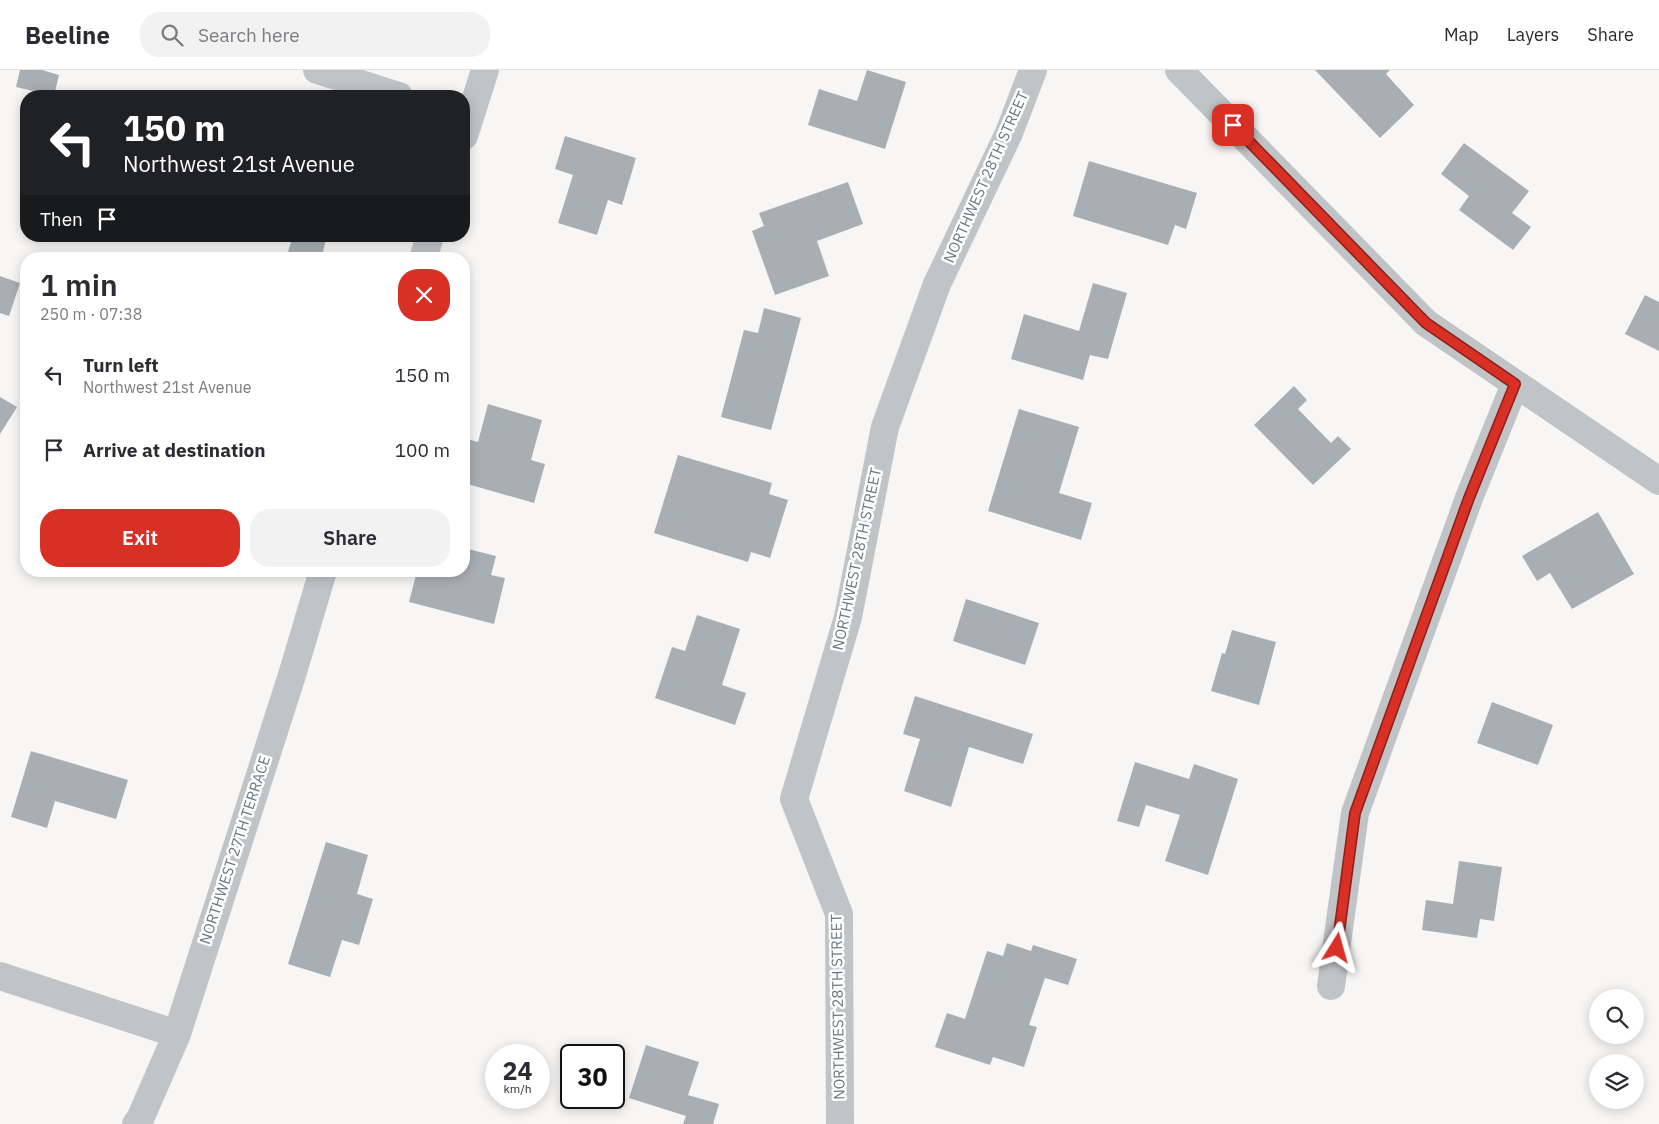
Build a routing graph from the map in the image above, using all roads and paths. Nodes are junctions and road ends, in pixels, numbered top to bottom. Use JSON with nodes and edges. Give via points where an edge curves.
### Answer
{"nodes":[{"id":1,"x":317,"y":70,"type":"edge"},
{"id":2,"x":485,"y":70,"type":"edge"},
{"id":3,"x":1033,"y":70,"type":"edge"},
{"id":4,"x":1179,"y":70,"type":"edge"},
{"id":5,"x":380,"y":90,"type":"edge"},
{"id":6,"x":470,"y":113,"type":"edge"},
{"id":7,"x":1515,"y":384,"type":"junction"},
{"id":8,"x":1659,"y":481,"type":"edge"},
{"id":9,"x":320,"y":577,"type":"edge"},
{"id":10,"x":0,"y":976,"type":"edge"},
{"id":11,"x":1331,"y":986,"type":"dead end"},
{"id":12,"x":177,"y":1034,"type":"junction"},
{"id":13,"x":136,"y":1124,"type":"edge"},
{"id":14,"x":840,"y":1124,"type":"edge"}],
"edges":[{"from":1,"to":5,"type":"street"},
{"from":2,"to":6,"type":"street"},
{"from":3,"to":14,"type":"street","name":"NORTHWEST 28TH STREET","via":[[1009,133],[937,284],[884,427],[848,617],[794,799],[839,914]]},
{"from":4,"to":7,"type":"street","via":[[1426,323]]},
{"from":7,"to":8,"type":"street"},
{"from":7,"to":11,"type":"street","via":[[1469,498],[1355,813]]},
{"from":9,"to":12,"type":"street","name":"NORTHWEST 27TH TERRACE"},
{"from":10,"to":12,"type":"street"},
{"from":12,"to":13,"type":"street","name":"NORTHWEST 27TH TERRACE"}]}
